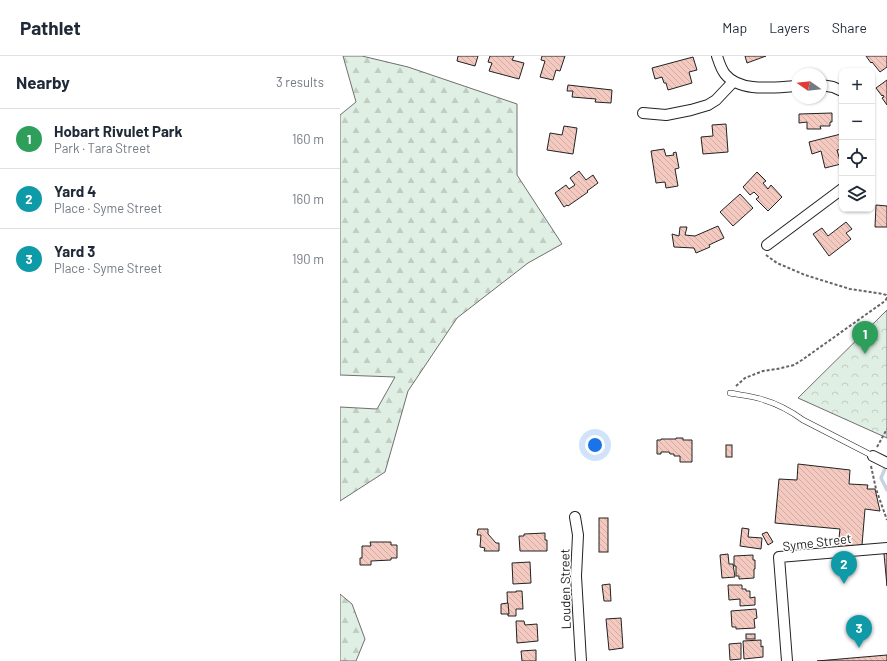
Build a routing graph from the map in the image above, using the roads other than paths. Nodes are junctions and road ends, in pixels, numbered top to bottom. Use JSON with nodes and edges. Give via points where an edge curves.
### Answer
{"nodes":[{"id":1,"x":717,"y":56,"type":"edge"},
{"id":2,"x":733,"y":82,"type":"junction"},
{"id":3,"x":791,"y":86,"type":"edge"},
{"id":4,"x":827,"y":86,"type":"edge"},
{"id":5,"x":839,"y":90,"type":"edge"},
{"id":6,"x":643,"y":113,"type":"dead end"},
{"id":7,"x":839,"y":191,"type":"edge"},
{"id":8,"x":767,"y":245,"type":"road end"},
{"id":9,"x":730,"y":393,"type":"road end"},
{"id":10,"x":881,"y":460,"type":"edge"},
{"id":11,"x":575,"y":517,"type":"dead end"},
{"id":12,"x":887,"y":548,"type":"edge"},
{"id":13,"x":581,"y":661,"type":"edge"},
{"id":14,"x":787,"y":661,"type":"edge"}],
"edges":[{"from":1,"to":2,"type":"street","via":[[724,73]]},
{"from":2,"to":3,"type":"street","via":[[744,86]]},
{"from":2,"to":6,"type":"street","via":[[708,105],[666,115]]},
{"from":4,"to":5,"type":"street"},
{"from":7,"to":8,"type":"street"},
{"from":9,"to":10,"type":"lane","via":[[762,399]]},
{"from":11,"to":13,"type":"street","name":"Louden Street","via":[[578,535],[576,576]]},
{"from":12,"to":14,"type":"street","name":"Syme Street","via":[[779,557]]}]}
